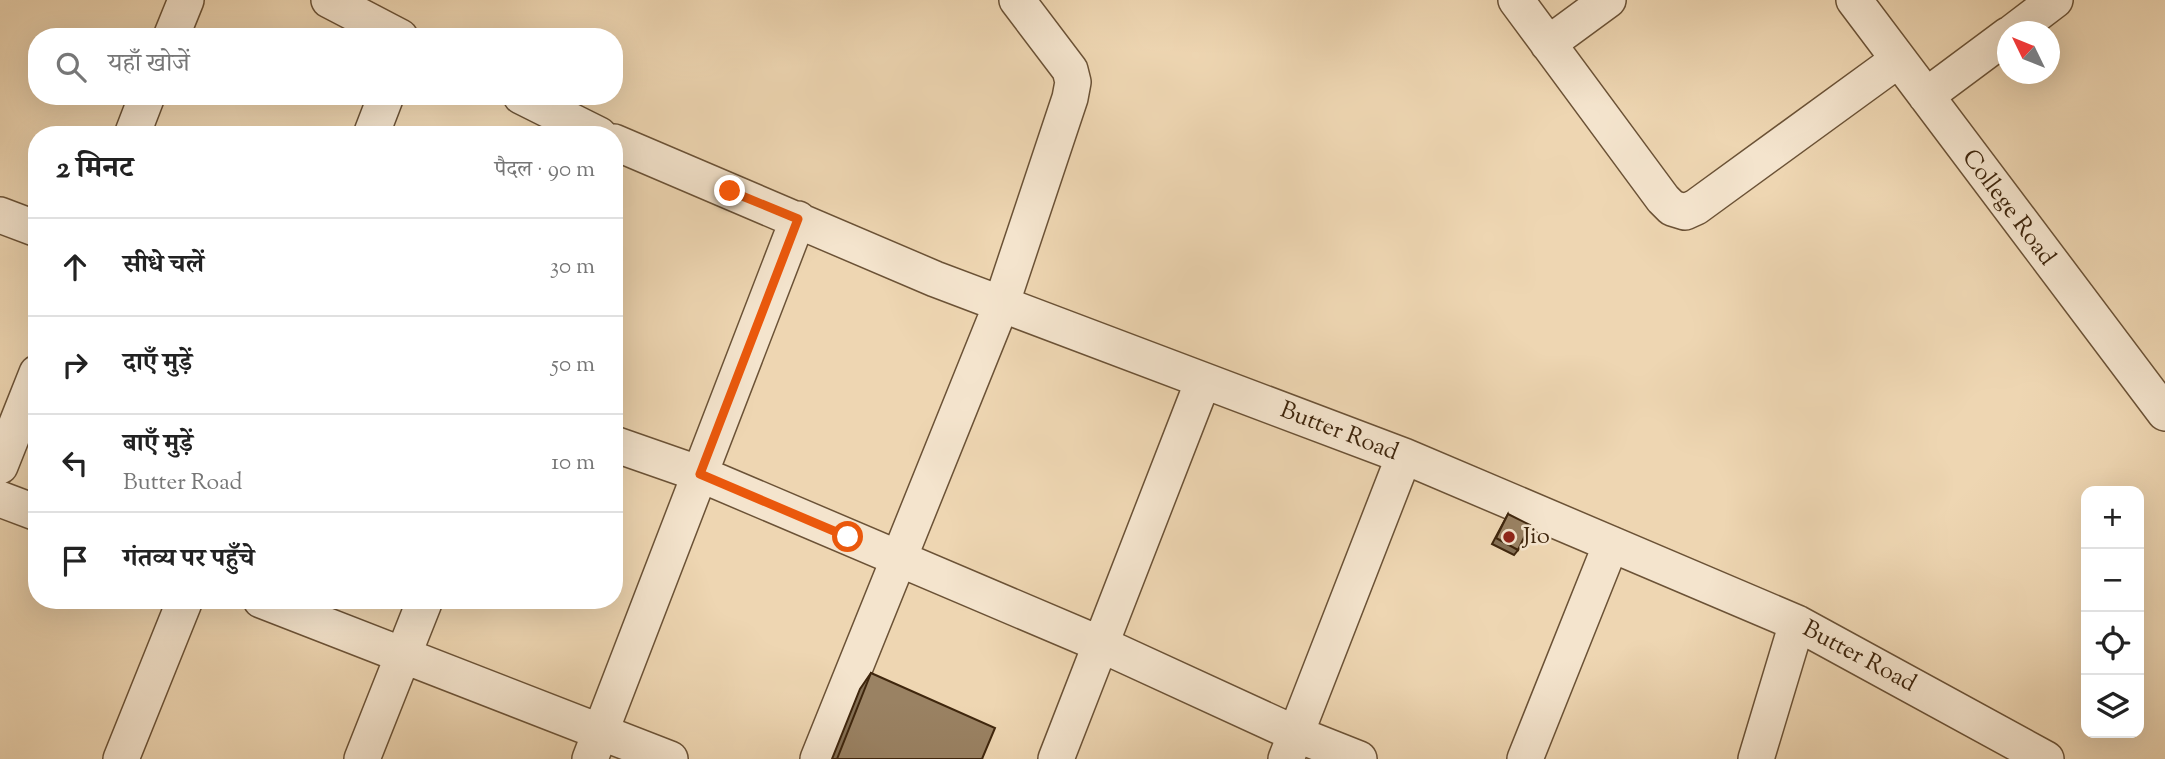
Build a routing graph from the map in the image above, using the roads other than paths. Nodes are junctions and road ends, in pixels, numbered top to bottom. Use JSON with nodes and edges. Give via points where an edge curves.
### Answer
{"nodes":[{"id":1,"x":186,"y":0,"type":"edge"},
{"id":2,"x":329,"y":0,"type":"edge"},
{"id":3,"x":1017,"y":0,"type":"edge"},
{"id":4,"x":1516,"y":0,"type":"edge"},
{"id":5,"x":1608,"y":0,"type":"edge"},
{"id":6,"x":1854,"y":0,"type":"edge"},
{"id":7,"x":2055,"y":0,"type":"edge"},
{"id":8,"x":2027,"y":21,"type":"edge"},
{"id":9,"x":175,"y":28,"type":"edge"},
{"id":10,"x":383,"y":28,"type":"edge"},
{"id":11,"x":1997,"y":43,"type":"edge"},
{"id":12,"x":1548,"y":44,"type":"junction"},
{"id":13,"x":1898,"y":60,"type":"junction"},
{"id":14,"x":1926,"y":96,"type":"junction"},
{"id":15,"x":144,"y":105,"type":"edge"},
{"id":16,"x":383,"y":105,"type":"edge"},
{"id":17,"x":539,"y":105,"type":"edge"},
{"id":18,"x":136,"y":126,"type":"edge"},
{"id":19,"x":374,"y":126,"type":"edge"},
{"id":20,"x":581,"y":126,"type":"edge"},
{"id":21,"x":623,"y":146,"type":"edge"},
{"id":22,"x":0,"y":215,"type":"edge"},
{"id":23,"x":798,"y":219,"type":"junction"},
{"id":24,"x":28,"y":226,"type":"edge"},
{"id":25,"x":1001,"y":305,"type":"junction"},
{"id":26,"x":1203,"y":381,"type":"junction"},
{"id":27,"x":28,"y":396,"type":"edge"},
{"id":28,"x":2165,"y":413,"type":"edge"},
{"id":29,"x":623,"y":447,"type":"edge"},
{"id":30,"x":1404,"y":456,"type":"junction"},
{"id":31,"x":0,"y":466,"type":"edge"},
{"id":32,"x":700,"y":474,"type":"junction"},
{"id":33,"x":0,"y":499,"type":"edge"},
{"id":34,"x":28,"y":510,"type":"edge"},
{"id":35,"x":1611,"y":544,"type":"junction"},
{"id":36,"x":897,"y":558,"type":"junction"},
{"id":37,"x":181,"y":609,"type":"edge"},
{"id":38,"x":284,"y":609,"type":"edge"},
{"id":39,"x":421,"y":609,"type":"edge"},
{"id":40,"x":1797,"y":623,"type":"junction"},
{"id":41,"x":1100,"y":645,"type":"junction"},
{"id":42,"x":403,"y":656,"type":"junction"},
{"id":43,"x":596,"y":746,"type":"edge"},
{"id":44,"x":1291,"y":747,"type":"edge"},
{"id":45,"x":121,"y":759,"type":"edge"},
{"id":46,"x":362,"y":759,"type":"edge"},
{"id":47,"x":670,"y":759,"type":"edge"},
{"id":48,"x":818,"y":759,"type":"edge"},
{"id":49,"x":1056,"y":759,"type":"edge"},
{"id":50,"x":1359,"y":759,"type":"edge"},
{"id":51,"x":1525,"y":759,"type":"edge"},
{"id":52,"x":1756,"y":759,"type":"edge"},
{"id":53,"x":2046,"y":759,"type":"edge"}],
"edges":[{"from":1,"to":9,"type":"street"},
{"from":2,"to":10,"type":"street"},
{"from":3,"to":25,"type":"street","via":[[1063,60],[1073,82]]},
{"from":4,"to":12,"type":"street"},
{"from":5,"to":12,"type":"street"},
{"from":6,"to":13,"type":"street","name":"College Road"},
{"from":7,"to":8,"type":"street"},
{"from":11,"to":14,"type":"street"},
{"from":12,"to":13,"type":"street","via":[[1662,199],[1685,212]]},
{"from":13,"to":14,"type":"street","name":"College Road"},
{"from":14,"to":28,"type":"street","name":"College Road"},
{"from":15,"to":18,"type":"street"},
{"from":16,"to":19,"type":"street"},
{"from":17,"to":20,"type":"street"},
{"from":21,"to":23,"type":"street","name":"Butter Road"},
{"from":22,"to":24,"type":"street"},
{"from":23,"to":25,"type":"street","name":"Butter Road"},
{"from":23,"to":32,"type":"street"},
{"from":25,"to":26,"type":"street","name":"Butter Road"},
{"from":25,"to":36,"type":"street"},
{"from":26,"to":30,"type":"street","name":"Butter Road"},
{"from":26,"to":41,"type":"street"},
{"from":27,"to":31,"type":"street"},
{"from":29,"to":32,"type":"street"},
{"from":30,"to":35,"type":"street","name":"Butter Road"},
{"from":30,"to":44,"type":"street"},
{"from":32,"to":36,"type":"street"},
{"from":32,"to":43,"type":"street"},
{"from":33,"to":34,"type":"street"},
{"from":35,"to":40,"type":"street","name":"Butter Road"},
{"from":35,"to":51,"type":"street"},
{"from":36,"to":41,"type":"street"},
{"from":36,"to":48,"type":"street"},
{"from":37,"to":45,"type":"street"},
{"from":38,"to":42,"type":"street"},
{"from":39,"to":42,"type":"street"},
{"from":40,"to":52,"type":"street"},
{"from":40,"to":53,"type":"street","name":"Butter Road"},
{"from":41,"to":44,"type":"street"},
{"from":41,"to":49,"type":"street"},
{"from":42,"to":43,"type":"street"},
{"from":42,"to":46,"type":"street"},
{"from":43,"to":47,"type":"street"},
{"from":44,"to":50,"type":"street"}]}
